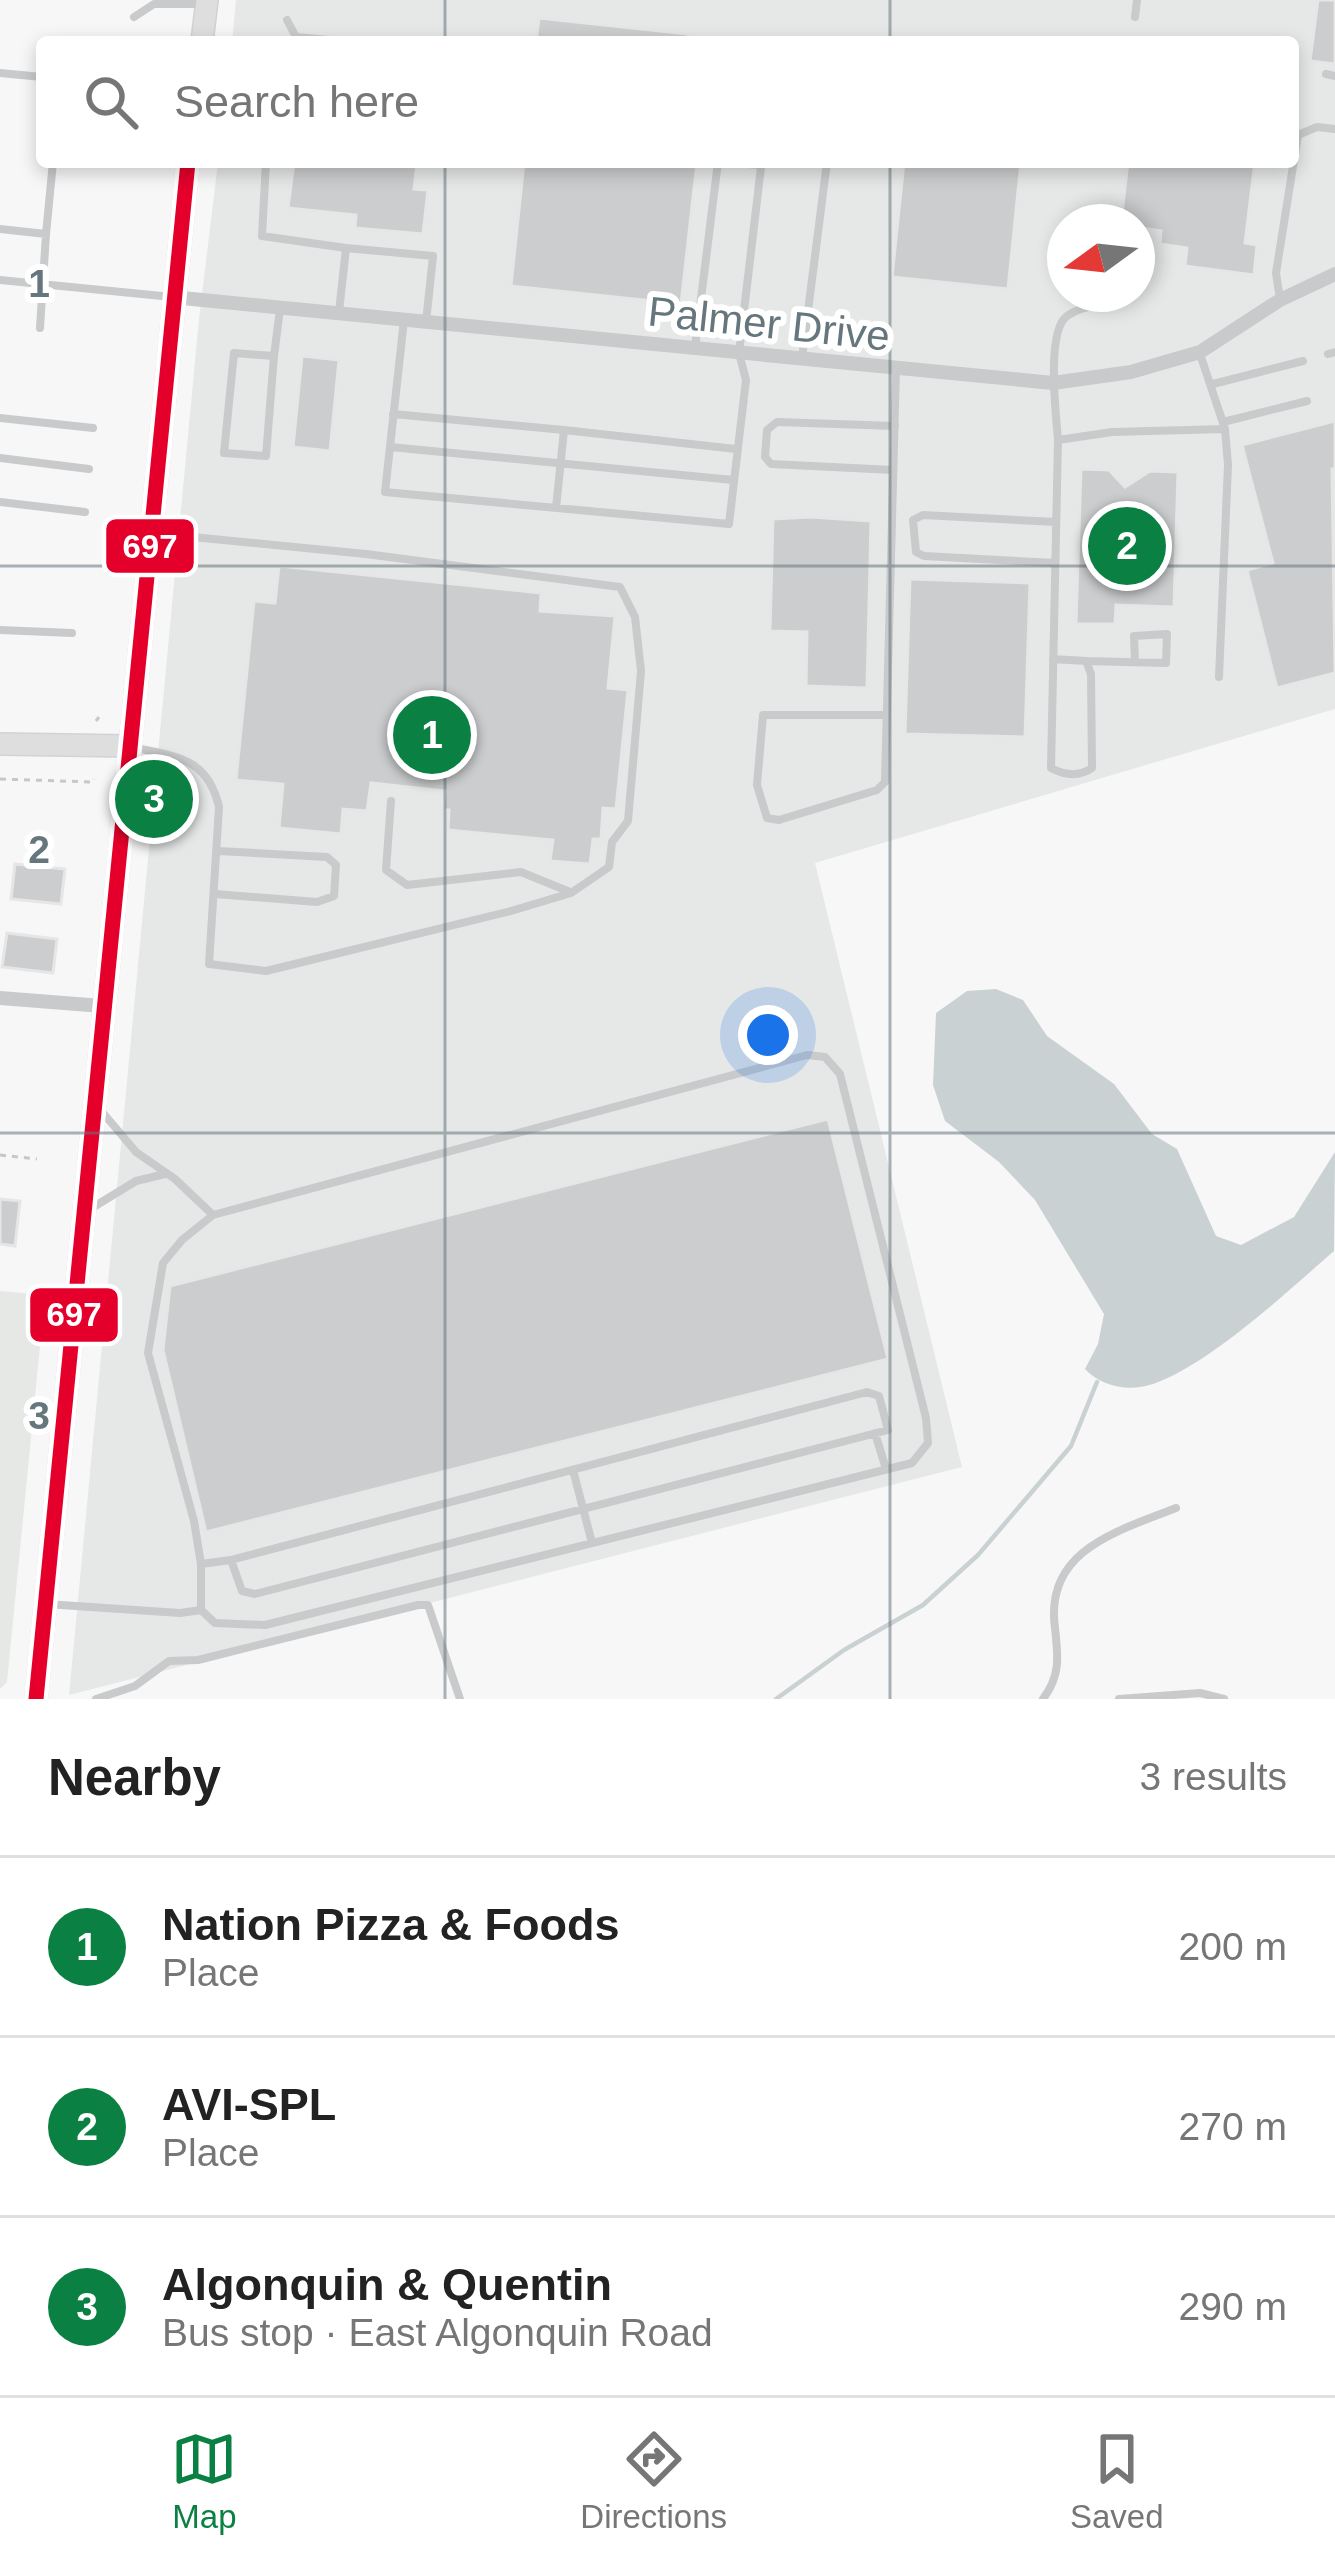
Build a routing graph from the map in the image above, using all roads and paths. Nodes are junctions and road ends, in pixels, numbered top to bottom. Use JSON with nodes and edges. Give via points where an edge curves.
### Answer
{"nodes":[{"id":1,"x":1137,"y":0,"type":"edge"},
{"id":2,"x":206,"y":2,"type":"edge"},
{"id":3,"x":134,"y":17,"type":"dead end"},
{"id":4,"x":1135,"y":17,"type":"dead end"},
{"id":5,"x":287,"y":20,"type":"dead end"},
{"id":6,"x":203,"y":36,"type":"edge"},
{"id":7,"x":295,"y":36,"type":"edge"},
{"id":8,"x":0,"y":73,"type":"edge"},
{"id":9,"x":36,"y":76,"type":"edge"},
{"id":10,"x":1335,"y":129,"type":"edge"},
{"id":11,"x":1299,"y":135,"type":"edge"},
{"id":12,"x":52,"y":168,"type":"edge"},
{"id":13,"x":187,"y":168,"type":"edge"},
{"id":14,"x":266,"y":168,"type":"edge"},
{"id":15,"x":717,"y":168,"type":"edge"},
{"id":16,"x":761,"y":168,"type":"edge"},
{"id":17,"x":826,"y":168,"type":"edge"},
{"id":18,"x":1293,"y":168,"type":"edge"},
{"id":19,"x":0,"y":229,"type":"edge"},
{"id":20,"x":46,"y":234,"type":"junction"},
{"id":21,"x":346,"y":248,"type":"junction"},
{"id":22,"x":1335,"y":274,"type":"edge"},
{"id":23,"x":0,"y":280,"type":"edge"},
{"id":24,"x":43,"y":284,"type":"junction"},
{"id":25,"x":172,"y":297,"type":"junction"},
{"id":26,"x":1280,"y":301,"type":"junction"},
{"id":27,"x":280,"y":307,"type":"junction"},
{"id":28,"x":1078,"y":312,"type":"edge"},
{"id":29,"x":339,"y":313,"type":"junction"},
{"id":30,"x":404,"y":320,"type":"junction"},
{"id":31,"x":426,"y":322,"type":"junction"},
{"id":32,"x":40,"y":328,"type":"dead end"},
{"id":33,"x":695,"y":348,"type":"junction"},
{"id":34,"x":1200,"y":352,"type":"junction"},
{"id":35,"x":739,"y":353,"type":"junction"},
{"id":36,"x":274,"y":356,"type":"junction"},
{"id":37,"x":802,"y":359,"type":"junction"},
{"id":38,"x":1303,"y":361,"type":"dead end"},
{"id":39,"x":896,"y":369,"type":"junction"},
{"id":40,"x":1053,"y":383,"type":"junction"},
{"id":41,"x":1213,"y":384,"type":"junction"},
{"id":42,"x":1307,"y":401,"type":"dead end"},
{"id":43,"x":393,"y":414,"type":"junction"},
{"id":44,"x":0,"y":418,"type":"edge"},
{"id":45,"x":1224,"y":426,"type":"junction"},
{"id":46,"x":895,"y":427,"type":"junction"},
{"id":47,"x":93,"y":428,"type":"dead end"},
{"id":48,"x":564,"y":430,"type":"junction"},
{"id":49,"x":1058,"y":440,"type":"junction"},
{"id":50,"x":390,"y":447,"type":"junction"},
{"id":51,"x":736,"y":449,"type":"junction"},
{"id":52,"x":0,"y":458,"type":"edge"},
{"id":53,"x":560,"y":464,"type":"junction"},
{"id":54,"x":89,"y":469,"type":"dead end"},
{"id":55,"x":893,"y":470,"type":"junction"},
{"id":56,"x":733,"y":480,"type":"junction"},
{"id":57,"x":0,"y":502,"type":"edge"},
{"id":58,"x":556,"y":508,"type":"junction"},
{"id":59,"x":85,"y":512,"type":"dead end"},
{"id":60,"x":1056,"y":523,"type":"junction"},
{"id":61,"x":151,"y":533,"type":"junction"},
{"id":62,"x":1055,"y":563,"type":"junction"},
{"id":63,"x":0,"y":630,"type":"edge"},
{"id":64,"x":72,"y":633,"type":"dead end"},
{"id":65,"x":1053,"y":659,"type":"junction"},
{"id":66,"x":1086,"y":661,"type":"junction"},
{"id":67,"x":1135,"y":662,"type":"junction"},
{"id":68,"x":1219,"y":677,"type":"dead end"},
{"id":69,"x":886,"y":715,"type":"junction"},
{"id":70,"x":0,"y":744,"type":"edge"},
{"id":71,"x":129,"y":746,"type":"junction"},
{"id":72,"x":0,"y":778,"type":"edge"},
{"id":73,"x":94,"y":778,"type":"dead end"},
{"id":74,"x":391,"y":801,"type":"dead end"},
{"id":75,"x":218,"y":851,"type":"junction"},
{"id":76,"x":572,"y":892,"type":"junction"},
{"id":77,"x":214,"y":894,"type":"junction"},
{"id":78,"x":0,"y":998,"type":"edge"},
{"id":79,"x":102,"y":1006,"type":"junction"},
{"id":80,"x":93,"y":1102,"type":"junction"},
{"id":81,"x":0,"y":1155,"type":"edge"},
{"id":82,"x":37,"y":1159,"type":"dead end"},
{"id":83,"x":166,"y":1174,"type":"junction"},
{"id":84,"x":82,"y":1214,"type":"junction"},
{"id":85,"x":213,"y":1215,"type":"junction"},
{"id":86,"x":875,"y":1433,"type":"junction"},
{"id":87,"x":886,"y":1469,"type":"junction"},
{"id":88,"x":573,"y":1470,"type":"junction"},
{"id":89,"x":1176,"y":1508,"type":"dead end"},
{"id":90,"x":583,"y":1509,"type":"junction"},
{"id":91,"x":592,"y":1543,"type":"junction"},
{"id":92,"x":231,"y":1560,"type":"junction"},
{"id":93,"x":201,"y":1564,"type":"junction"},
{"id":94,"x":45,"y":1604,"type":"junction"},
{"id":95,"x":201,"y":1610,"type":"junction"},
{"id":96,"x":36,"y":1699,"type":"edge"},
{"id":97,"x":96,"y":1699,"type":"edge"},
{"id":98,"x":460,"y":1699,"type":"edge"},
{"id":99,"x":1043,"y":1699,"type":"edge"},
{"id":100,"x":1119,"y":1699,"type":"edge"},
{"id":101,"x":1224,"y":1699,"type":"edge"}],
"edges":[{"from":1,"to":4,"type":"lane"},
{"from":2,"to":3,"type":"lane","via":[[154,4]]},
{"from":2,"to":6,"type":"main road"},
{"from":5,"to":7,"type":"lane"},
{"from":8,"to":9,"type":"lane"},
{"from":10,"to":11,"type":"lane"},
{"from":12,"to":20,"type":"lane"},
{"from":13,"to":25,"type":"main road"},
{"from":14,"to":21,"type":"lane","via":[[262,236]]},
{"from":15,"to":33,"type":"lane"},
{"from":16,"to":35,"type":"lane"},
{"from":17,"to":37,"type":"lane"},
{"from":18,"to":26,"type":"lane","via":[[1276,273]]},
{"from":19,"to":20,"type":"lane"},
{"from":20,"to":24,"type":"lane"},
{"from":21,"to":29,"type":"lane"},
{"from":21,"to":31,"type":"lane","via":[[433,256]]},
{"from":22,"to":26,"type":"street","name":"Palmer Drive"},
{"from":23,"to":24,"type":"lane"},
{"from":24,"to":25,"type":"lane"},
{"from":24,"to":32,"type":"lane"},
{"from":25,"to":27,"type":"street","name":"Palmer Drive"},
{"from":25,"to":61,"type":"main road"},
{"from":26,"to":34,"type":"street","name":"Palmer Drive"},
{"from":27,"to":29,"type":"street","name":"Palmer Drive"},
{"from":27,"to":36,"type":"lane"},
{"from":28,"to":40,"type":"lane","via":[[1060,323]]},
{"from":29,"to":30,"type":"street","name":"Palmer Drive"},
{"from":30,"to":31,"type":"street","name":"Palmer Drive"},
{"from":30,"to":43,"type":"lane"},
{"from":31,"to":33,"type":"street","name":"Palmer Drive"},
{"from":33,"to":35,"type":"street","name":"Palmer Drive"},
{"from":34,"to":40,"type":"street","name":"Palmer Drive"},
{"from":34,"to":41,"type":"lane"},
{"from":35,"to":37,"type":"street","name":"Palmer Drive"},
{"from":35,"to":51,"type":"lane","via":[[746,380]]},
{"from":36,"to":36,"type":"lane","via":[[234,353],[224,453],[266,456]]},
{"from":37,"to":39,"type":"street","name":"Palmer Drive"},
{"from":38,"to":41,"type":"lane"},
{"from":39,"to":40,"type":"street","name":"Palmer Drive"},
{"from":39,"to":46,"type":"lane"},
{"from":40,"to":49,"type":"lane"},
{"from":41,"to":45,"type":"lane"},
{"from":42,"to":45,"type":"lane"},
{"from":43,"to":48,"type":"lane"},
{"from":43,"to":50,"type":"lane"},
{"from":44,"to":47,"type":"lane"},
{"from":45,"to":49,"type":"lane"},
{"from":45,"to":68,"type":"lane"},
{"from":46,"to":55,"type":"lane"},
{"from":46,"to":55,"type":"lane","via":[[777,422],[765,448],[771,464]]},
{"from":48,"to":51,"type":"lane"},
{"from":48,"to":53,"type":"lane"},
{"from":49,"to":60,"type":"lane"},
{"from":50,"to":53,"type":"lane"},
{"from":50,"to":58,"type":"lane","via":[[385,492]]},
{"from":51,"to":56,"type":"lane"},
{"from":52,"to":54,"type":"lane"},
{"from":53,"to":56,"type":"lane"},
{"from":53,"to":58,"type":"lane"},
{"from":55,"to":69,"type":"lane"},
{"from":56,"to":58,"type":"lane","via":[[730,524]]},
{"from":57,"to":59,"type":"lane"},
{"from":60,"to":62,"type":"lane"},
{"from":60,"to":62,"type":"lane","via":[[913,520],[916,552],[924,556]]},
{"from":61,"to":71,"type":"main road"},
{"from":61,"to":76,"type":"lane","via":[[620,586],[635,617],[641,670],[628,821],[612,842],[609,867]]},
{"from":62,"to":65,"type":"lane"},
{"from":63,"to":64,"type":"lane"},
{"from":65,"to":66,"type":"lane"},
{"from":65,"to":66,"type":"lane","via":[[1051,768],[1062,774],[1092,768]]},
{"from":66,"to":67,"type":"lane"},
{"from":67,"to":67,"type":"lane","via":[[1166,663],[1167,634],[1134,636]]},
{"from":69,"to":69,"type":"lane","via":[[885,782],[877,790],[767,818],[758,785],[763,715]]},
{"from":70,"to":71,"type":"main road"},
{"from":71,"to":75,"type":"lane","via":[[199,767],[219,807]]},
{"from":71,"to":79,"type":"main road"},
{"from":72,"to":73,"type":"path"},
{"from":74,"to":76,"type":"lane","via":[[386,870],[407,885],[521,872]]},
{"from":75,"to":77,"type":"lane"},
{"from":75,"to":77,"type":"lane","via":[[327,857],[336,865],[336,885],[334,896],[317,902]]},
{"from":76,"to":77,"type":"lane","via":[[266,971],[209,964]]},
{"from":78,"to":79,"type":"street"},
{"from":79,"to":80,"type":"main road"},
{"from":80,"to":83,"type":"lane"},
{"from":80,"to":84,"type":"main road"},
{"from":81,"to":82,"type":"path"},
{"from":83,"to":84,"type":"lane","via":[[136,1181]]},
{"from":83,"to":85,"type":"lane"},
{"from":84,"to":94,"type":"main road"},
{"from":85,"to":87,"type":"lane","via":[[807,1054],[825,1058],[840,1074],[926,1418],[928,1444],[912,1462]]},
{"from":85,"to":93,"type":"lane","via":[[163,1263],[148,1353]]},
{"from":86,"to":87,"type":"lane"},
{"from":86,"to":88,"type":"lane","via":[[888,1430],[879,1396],[867,1392]]},
{"from":86,"to":90,"type":"lane"},
{"from":87,"to":91,"type":"lane"},
{"from":88,"to":90,"type":"lane"},
{"from":88,"to":92,"type":"lane"},
{"from":89,"to":99,"type":"lane","via":[[1102,1538],[1057,1582],[1052,1611],[1060,1667]]},
{"from":90,"to":91,"type":"lane"},
{"from":90,"to":92,"type":"lane","via":[[255,1594],[242,1591]]},
{"from":91,"to":95,"type":"lane","via":[[265,1625],[215,1623]]},
{"from":92,"to":93,"type":"lane"},
{"from":93,"to":95,"type":"lane"},
{"from":94,"to":95,"type":"lane"},
{"from":94,"to":96,"type":"main road"},
{"from":97,"to":98,"type":"lane","via":[[135,1687],[169,1661],[418,1605],[428,1606]]},
{"from":100,"to":101,"type":"lane"}]}
